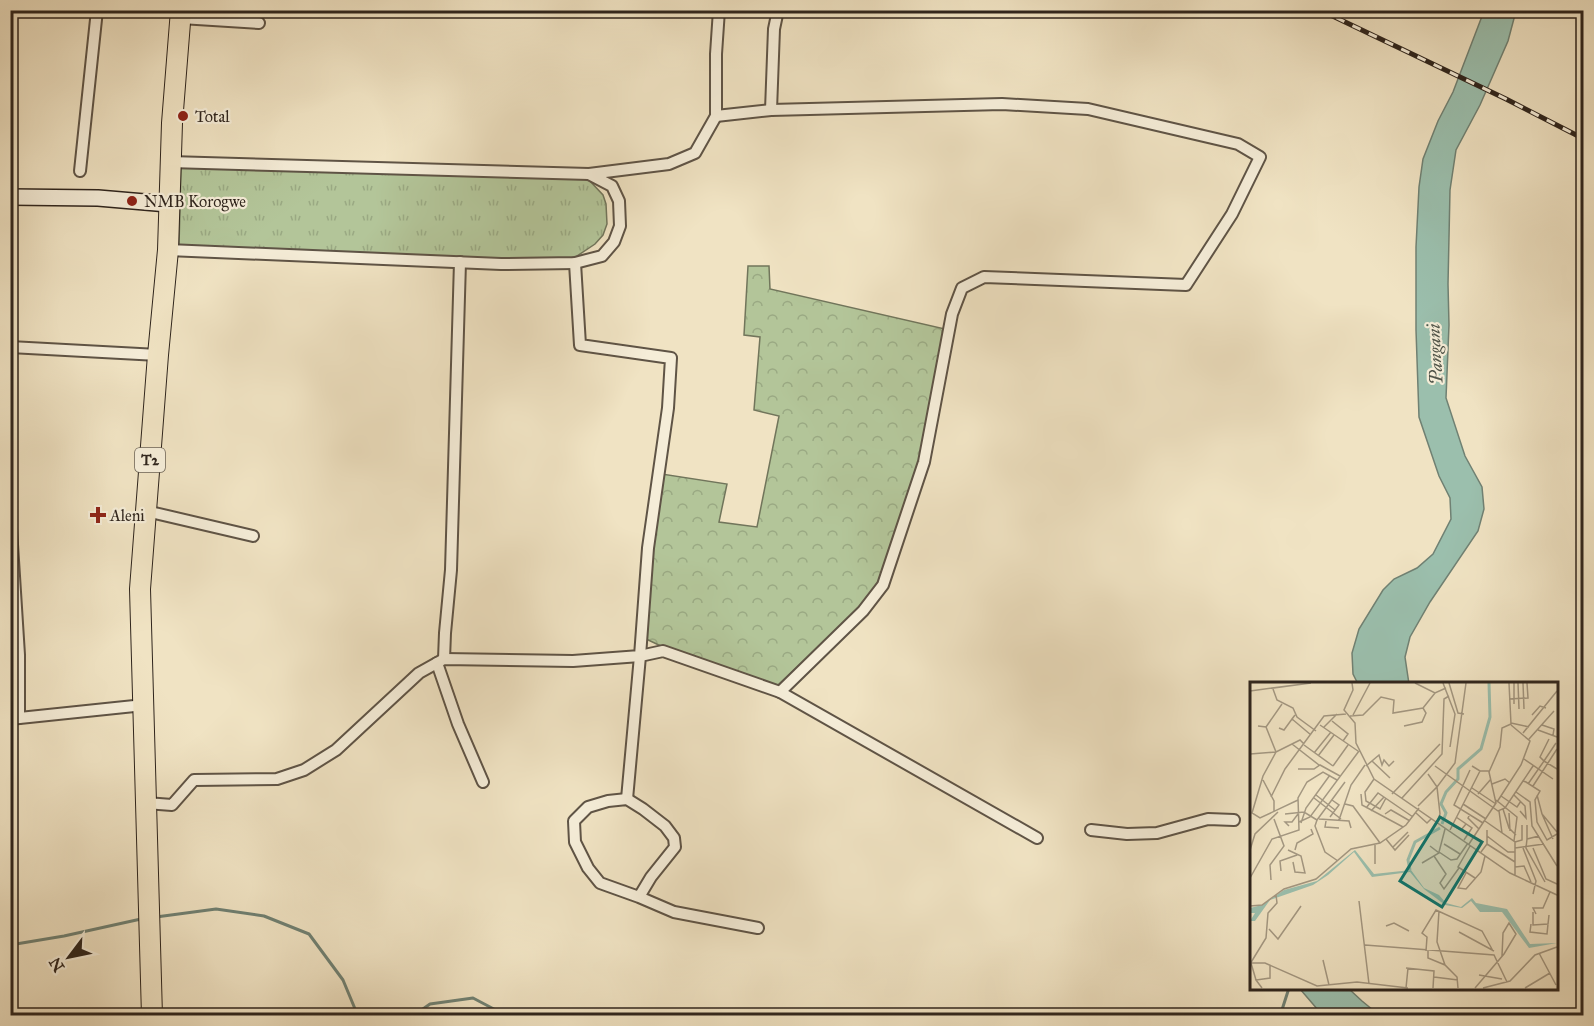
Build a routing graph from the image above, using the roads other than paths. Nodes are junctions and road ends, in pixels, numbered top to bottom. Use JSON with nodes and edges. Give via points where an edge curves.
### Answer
{"nodes":[{"id":1,"x":97,"y":10,"type":"edge"},
{"id":2,"x":719,"y":10,"type":"edge"},
{"id":3,"x":778,"y":10,"type":"edge"},
{"id":4,"x":181,"y":14,"type":"edge"},
{"id":5,"x":259,"y":23,"type":"dead end"},
{"id":6,"x":771,"y":110,"type":"junction"},
{"id":7,"x":716,"y":116,"type":"junction"},
{"id":8,"x":170,"y":162,"type":"junction"},
{"id":9,"x":80,"y":171,"type":"dead end"},
{"id":10,"x":589,"y":174,"type":"junction"},
{"id":11,"x":10,"y":197,"type":"edge"},
{"id":12,"x":168,"y":204,"type":"junction"},
{"id":13,"x":168,"y":250,"type":"junction"},
{"id":14,"x":460,"y":262,"type":"junction"},
{"id":15,"x":575,"y":263,"type":"junction"},
{"id":16,"x":10,"y":347,"type":"edge"},
{"id":17,"x":158,"y":355,"type":"junction"},
{"id":18,"x":146,"y":511,"type":"junction"},
{"id":19,"x":10,"y":513,"type":"edge"},
{"id":20,"x":253,"y":536,"type":"dead end"},
{"id":21,"x":640,"y":656,"type":"junction"},
{"id":22,"x":441,"y":661,"type":"junction"},
{"id":23,"x":780,"y":692,"type":"junction"},
{"id":24,"x":144,"y":705,"type":"junction"},
{"id":25,"x":15,"y":718,"type":"edge"},
{"id":26,"x":483,"y":782,"type":"dead end"},
{"id":27,"x":627,"y":799,"type":"junction"},
{"id":28,"x":146,"y":803,"type":"junction"},
{"id":29,"x":1234,"y":820,"type":"dead end"},
{"id":30,"x":1092,"y":830,"type":"dead end"},
{"id":31,"x":1037,"y":838,"type":"dead end"},
{"id":32,"x":639,"y":897,"type":"junction"},
{"id":33,"x":758,"y":928,"type":"dead end"},
{"id":34,"x":152,"y":1016,"type":"edge"}],
"edges":[{"from":1,"to":9,"type":"street"},
{"from":2,"to":7,"type":"street"},
{"from":3,"to":6,"type":"street"},
{"from":4,"to":5,"type":"street"},
{"from":4,"to":8,"type":"highway","number":"T2"},
{"from":6,"to":7,"type":"street"},
{"from":6,"to":23,"type":"street","via":[[1002,104],[1088,109],[1239,144],[1260,157],[1232,214],[1186,285],[984,277],[962,288],[952,314],[924,462],[883,585],[863,611]]},
{"from":7,"to":10,"type":"street","via":[[695,153],[669,164]]},
{"from":8,"to":10,"type":"street"},
{"from":8,"to":12,"type":"highway","number":"T2"},
{"from":10,"to":15,"type":"street","via":[[612,186],[619,201],[620,226],[614,242],[602,256]]},
{"from":11,"to":12,"type":"street"},
{"from":12,"to":13,"type":"highway","number":"T2"},
{"from":13,"to":14,"type":"street"},
{"from":13,"to":17,"type":"highway","number":"T2"},
{"from":14,"to":15,"type":"street"},
{"from":14,"to":22,"type":"street","via":[[451,570]]},
{"from":15,"to":21,"type":"street","via":[[580,345],[670,358],[668,408],[648,548]]},
{"from":16,"to":17,"type":"street"},
{"from":17,"to":18,"type":"highway","number":"T2"},
{"from":18,"to":20,"type":"street"},
{"from":18,"to":24,"type":"highway","number":"T2","via":[[140,589]]},
{"from":19,"to":25,"type":"street","via":[[19,655]]},
{"from":21,"to":22,"type":"street","via":[[573,661]]},
{"from":21,"to":23,"type":"street","via":[[663,651]]},
{"from":21,"to":27,"type":"street"},
{"from":22,"to":26,"type":"street","via":[[458,724]]},
{"from":22,"to":28,"type":"street","via":[[419,673],[336,750],[304,770],[277,779],[194,780],[172,805]]},
{"from":23,"to":31,"type":"street"},
{"from":24,"to":25,"type":"street"},
{"from":24,"to":28,"type":"highway","number":"T2"},
{"from":27,"to":32,"type":"street","via":[[665,826],[674,838],[675,847]]},
{"from":27,"to":32,"type":"street","via":[[588,807],[574,821],[575,842],[600,883]]},
{"from":28,"to":34,"type":"highway","number":"T2"},
{"from":29,"to":30,"type":"street","via":[[1208,819],[1157,833]]},
{"from":32,"to":33,"type":"street","via":[[674,912]]}]}
